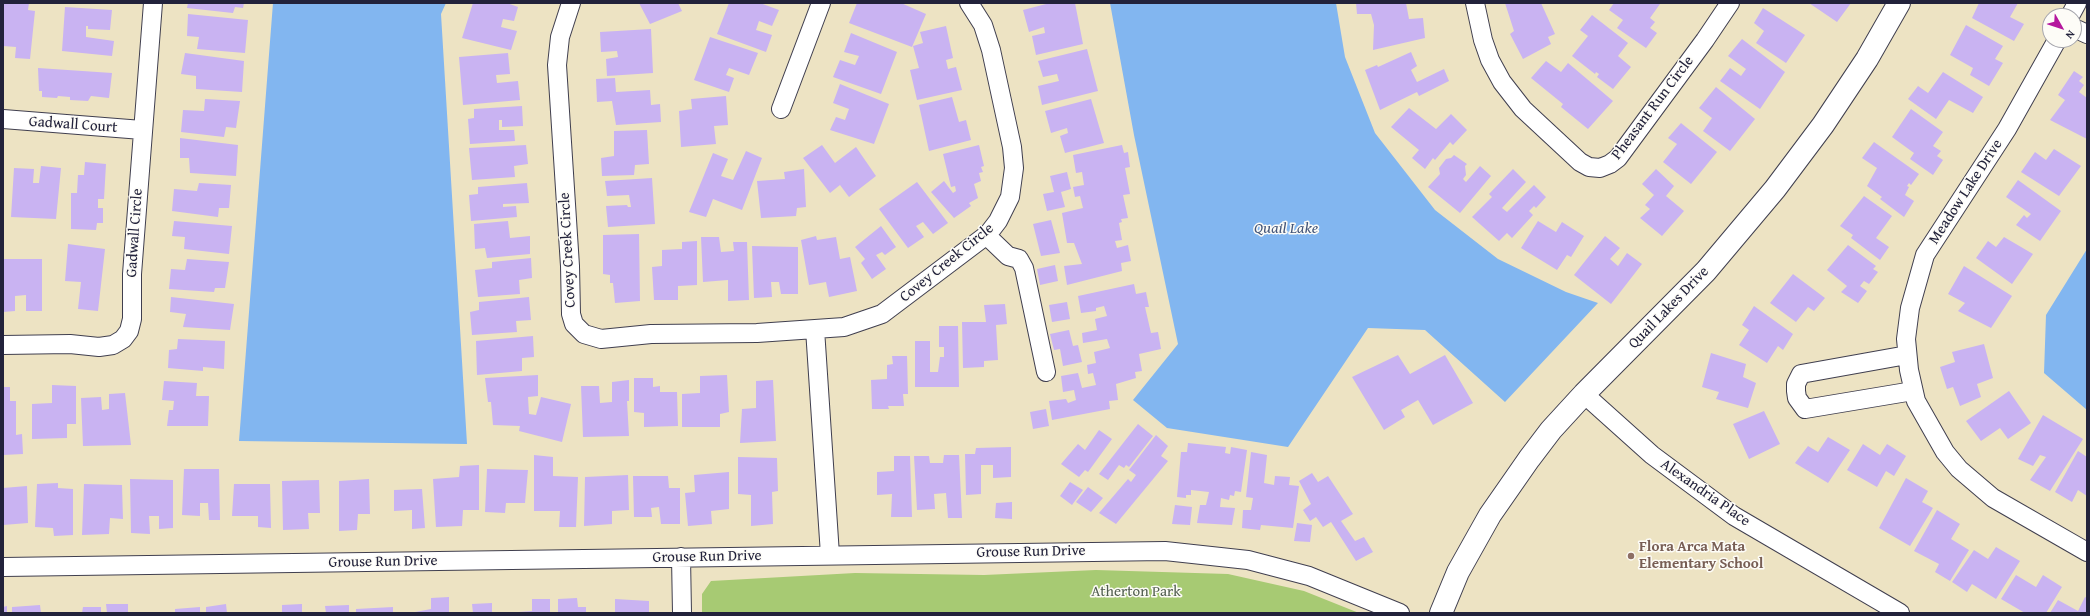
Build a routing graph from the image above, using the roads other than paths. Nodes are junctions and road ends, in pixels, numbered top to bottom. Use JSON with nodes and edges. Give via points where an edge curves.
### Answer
{"nodes":[{"id":1,"x":153,"y":3,"type":"edge"},
{"id":2,"x":571,"y":3,"type":"edge"},
{"id":3,"x":821,"y":3,"type":"edge"},
{"id":4,"x":969,"y":3,"type":"edge"},
{"id":5,"x":1475,"y":3,"type":"edge"},
{"id":6,"x":1730,"y":3,"type":"edge"},
{"id":7,"x":1899,"y":3,"type":"edge"},
{"id":8,"x":2052,"y":48,"type":"edge"},
{"id":9,"x":781,"y":109,"type":"dead end"},
{"id":10,"x":3,"y":120,"type":"edge"},
{"id":11,"x":142,"y":130,"type":"junction"},
{"id":12,"x":986,"y":235,"type":"junction"},
{"id":13,"x":815,"y":329,"type":"junction"},
{"id":14,"x":3,"y":345,"type":"edge"},
{"id":15,"x":1907,"y":355,"type":"junction"},
{"id":16,"x":1046,"y":372,"type":"dead end"},
{"id":17,"x":1913,"y":391,"type":"junction"},
{"id":18,"x":1584,"y":394,"type":"junction"},
{"id":19,"x":2087,"y":552,"type":"edge"},
{"id":20,"x":830,"y":555,"type":"junction"},
{"id":21,"x":681,"y":557,"type":"junction"},
{"id":22,"x":3,"y":568,"type":"edge"},
{"id":23,"x":682,"y":613,"type":"edge"},
{"id":24,"x":1400,"y":613,"type":"edge"},
{"id":25,"x":1441,"y":613,"type":"edge"},
{"id":26,"x":1900,"y":613,"type":"edge"}],
"edges":[{"from":1,"to":11,"type":"street","name":"Gadwall Circle"},
{"from":2,"to":13,"type":"street","name":"Covey Creek Circle","via":[[560,37],[558,65],[571,314],[574,324],[584,334],[601,339],[651,334],[757,333]]},
{"from":3,"to":9,"type":"street"},
{"from":4,"to":12,"type":"street","name":"Covey Creek Circle","via":[[983,25],[991,50],[1012,147],[1014,168],[1010,197],[998,221]]},
{"from":5,"to":6,"type":"street","name":"Pheasant Run Circle","via":[[1483,40],[1502,82],[1523,109],[1580,162],[1588,167],[1600,168],[1618,158],[1706,40]]},
{"from":7,"to":18,"type":"main road","name":"Quail Lakes Drive","via":[[1867,59],[1823,125],[1775,189],[1706,271]]},
{"from":8,"to":15,"type":"street","name":"Meadow Lake Drive","via":[[2007,128],[1925,255],[1910,308],[1906,339]]},
{"from":10,"to":11,"type":"street","name":"Gadwall Court"},
{"from":11,"to":14,"type":"street","name":"Gadwall Circle","via":[[132,274],[132,319],[129,331],[123,339],[106,346]]},
{"from":12,"to":13,"type":"street","name":"Covey Creek Circle","via":[[882,314],[844,327]]},
{"from":12,"to":16,"type":"street","via":[[1008,256],[1019,259],[1024,268]]},
{"from":13,"to":20,"type":"street"},
{"from":15,"to":17,"type":"street","name":"Meadow Lake Drive"},
{"from":15,"to":17,"type":"street","via":[[1801,374],[1796,384],[1797,398],[1805,408]]},
{"from":17,"to":19,"type":"street","name":"Meadow Lake Drive","via":[[1925,420],[1945,452],[1975,485]]},
{"from":18,"to":25,"type":"main road","name":"Quail Lakes Drive","via":[[1551,430],[1490,516],[1458,572]]},
{"from":18,"to":26,"type":"street","name":"Alexandria Place","via":[[1652,456],[1734,516]]},
{"from":20,"to":21,"type":"street","name":"Grouse Run Drive"},
{"from":20,"to":24,"type":"street","name":"Grouse Run Drive","via":[[1140,550],[1207,554],[1248,560],[1309,576]]},
{"from":21,"to":22,"type":"street","name":"Grouse Run Drive"},
{"from":21,"to":23,"type":"street"}]}
